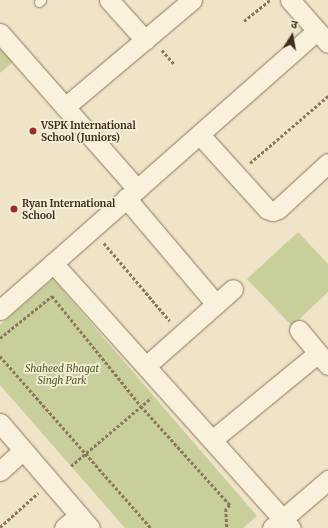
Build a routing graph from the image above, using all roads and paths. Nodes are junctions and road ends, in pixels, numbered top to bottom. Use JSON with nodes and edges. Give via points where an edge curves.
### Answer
{"nodes":[{"id":1,"x":109,"y":0,"type":"edge"},
{"id":2,"x":192,"y":0,"type":"edge"},
{"id":3,"x":270,"y":0,"type":"edge"},
{"id":4,"x":290,"y":0,"type":"edge"},
{"id":5,"x":244,"y":21,"type":"dead end"},
{"id":6,"x":0,"y":33,"type":"edge"},
{"id":7,"x":323,"y":37,"type":"edge"},
{"id":8,"x":145,"y":40,"type":"junction"},
{"id":9,"x":328,"y":96,"type":"edge"},
{"id":10,"x":65,"y":108,"type":"junction"},
{"id":11,"x":200,"y":135,"type":"junction"},
{"id":12,"x":328,"y":163,"type":"edge"},
{"id":13,"x":236,"y":176,"type":"junction"},
{"id":14,"x":131,"y":194,"type":"junction"},
{"id":15,"x":92,"y":228,"type":"junction"},
{"id":16,"x":53,"y":263,"type":"junction"},
{"id":17,"x":233,"y":289,"type":"dead end"},
{"id":18,"x":216,"y":304,"type":"junction"},
{"id":19,"x":0,"y":310,"type":"edge"},
{"id":20,"x":300,"y":330,"type":"dead end"},
{"id":21,"x":182,"y":335,"type":"junction"},
{"id":22,"x":0,"y":338,"type":"edge"},
{"id":23,"x":0,"y":356,"type":"edge"},
{"id":24,"x":323,"y":359,"type":"edge"},
{"id":25,"x":146,"y":366,"type":"junction"},
{"id":26,"x":154,"y":396,"type":"dead end"},
{"id":27,"x":141,"y":406,"type":"junction"},
{"id":28,"x":0,"y":423,"type":"edge"},
{"id":29,"x":212,"y":440,"type":"junction"},
{"id":30,"x":23,"y":450,"type":"junction"},
{"id":31,"x":85,"y":453,"type":"junction"},
{"id":32,"x":71,"y":466,"type":"dead end"},
{"id":33,"x":0,"y":471,"type":"edge"},
{"id":34,"x":328,"y":480,"type":"edge"},
{"id":35,"x":50,"y":482,"type":"junction"},
{"id":36,"x":84,"y":521,"type":"edge"},
{"id":37,"x":282,"y":525,"type":"edge"},
{"id":38,"x":0,"y":527,"type":"edge"},
{"id":39,"x":64,"y":528,"type":"edge"},
{"id":40,"x":151,"y":528,"type":"edge"},
{"id":41,"x":227,"y":528,"type":"edge"}],
"edges":[{"from":1,"to":8,"type":"street"},
{"from":2,"to":8,"type":"street"},
{"from":3,"to":5,"type":"path"},
{"from":4,"to":7,"type":"street"},
{"from":6,"to":10,"type":"street"},
{"from":7,"to":11,"type":"street"},
{"from":8,"to":10,"type":"street"},
{"from":9,"to":13,"type":"path"},
{"from":10,"to":14,"type":"street"},
{"from":11,"to":13,"type":"street"},
{"from":11,"to":14,"type":"street"},
{"from":12,"to":13,"type":"street","via":[[273,211],[267,209]]},
{"from":14,"to":15,"type":"street"},
{"from":14,"to":18,"type":"street"},
{"from":15,"to":16,"type":"street"},
{"from":15,"to":21,"type":"path"},
{"from":16,"to":19,"type":"street"},
{"from":16,"to":25,"type":"street"},
{"from":17,"to":18,"type":"street"},
{"from":18,"to":21,"type":"street"},
{"from":20,"to":24,"type":"street"},
{"from":21,"to":25,"type":"street"},
{"from":22,"to":27,"type":"path","via":[[52,296]]},
{"from":23,"to":31,"type":"path"},
{"from":24,"to":29,"type":"street"},
{"from":25,"to":29,"type":"street"},
{"from":26,"to":27,"type":"path"},
{"from":27,"to":31,"type":"path"},
{"from":27,"to":41,"type":"path","via":[[230,505],[226,509]]},
{"from":28,"to":30,"type":"street"},
{"from":29,"to":37,"type":"street"},
{"from":30,"to":33,"type":"street"},
{"from":30,"to":35,"type":"street"},
{"from":31,"to":32,"type":"path"},
{"from":31,"to":40,"type":"path"},
{"from":34,"to":37,"type":"street"},
{"from":35,"to":36,"type":"street"},
{"from":35,"to":38,"type":"path"},
{"from":36,"to":39,"type":"street"}]}
